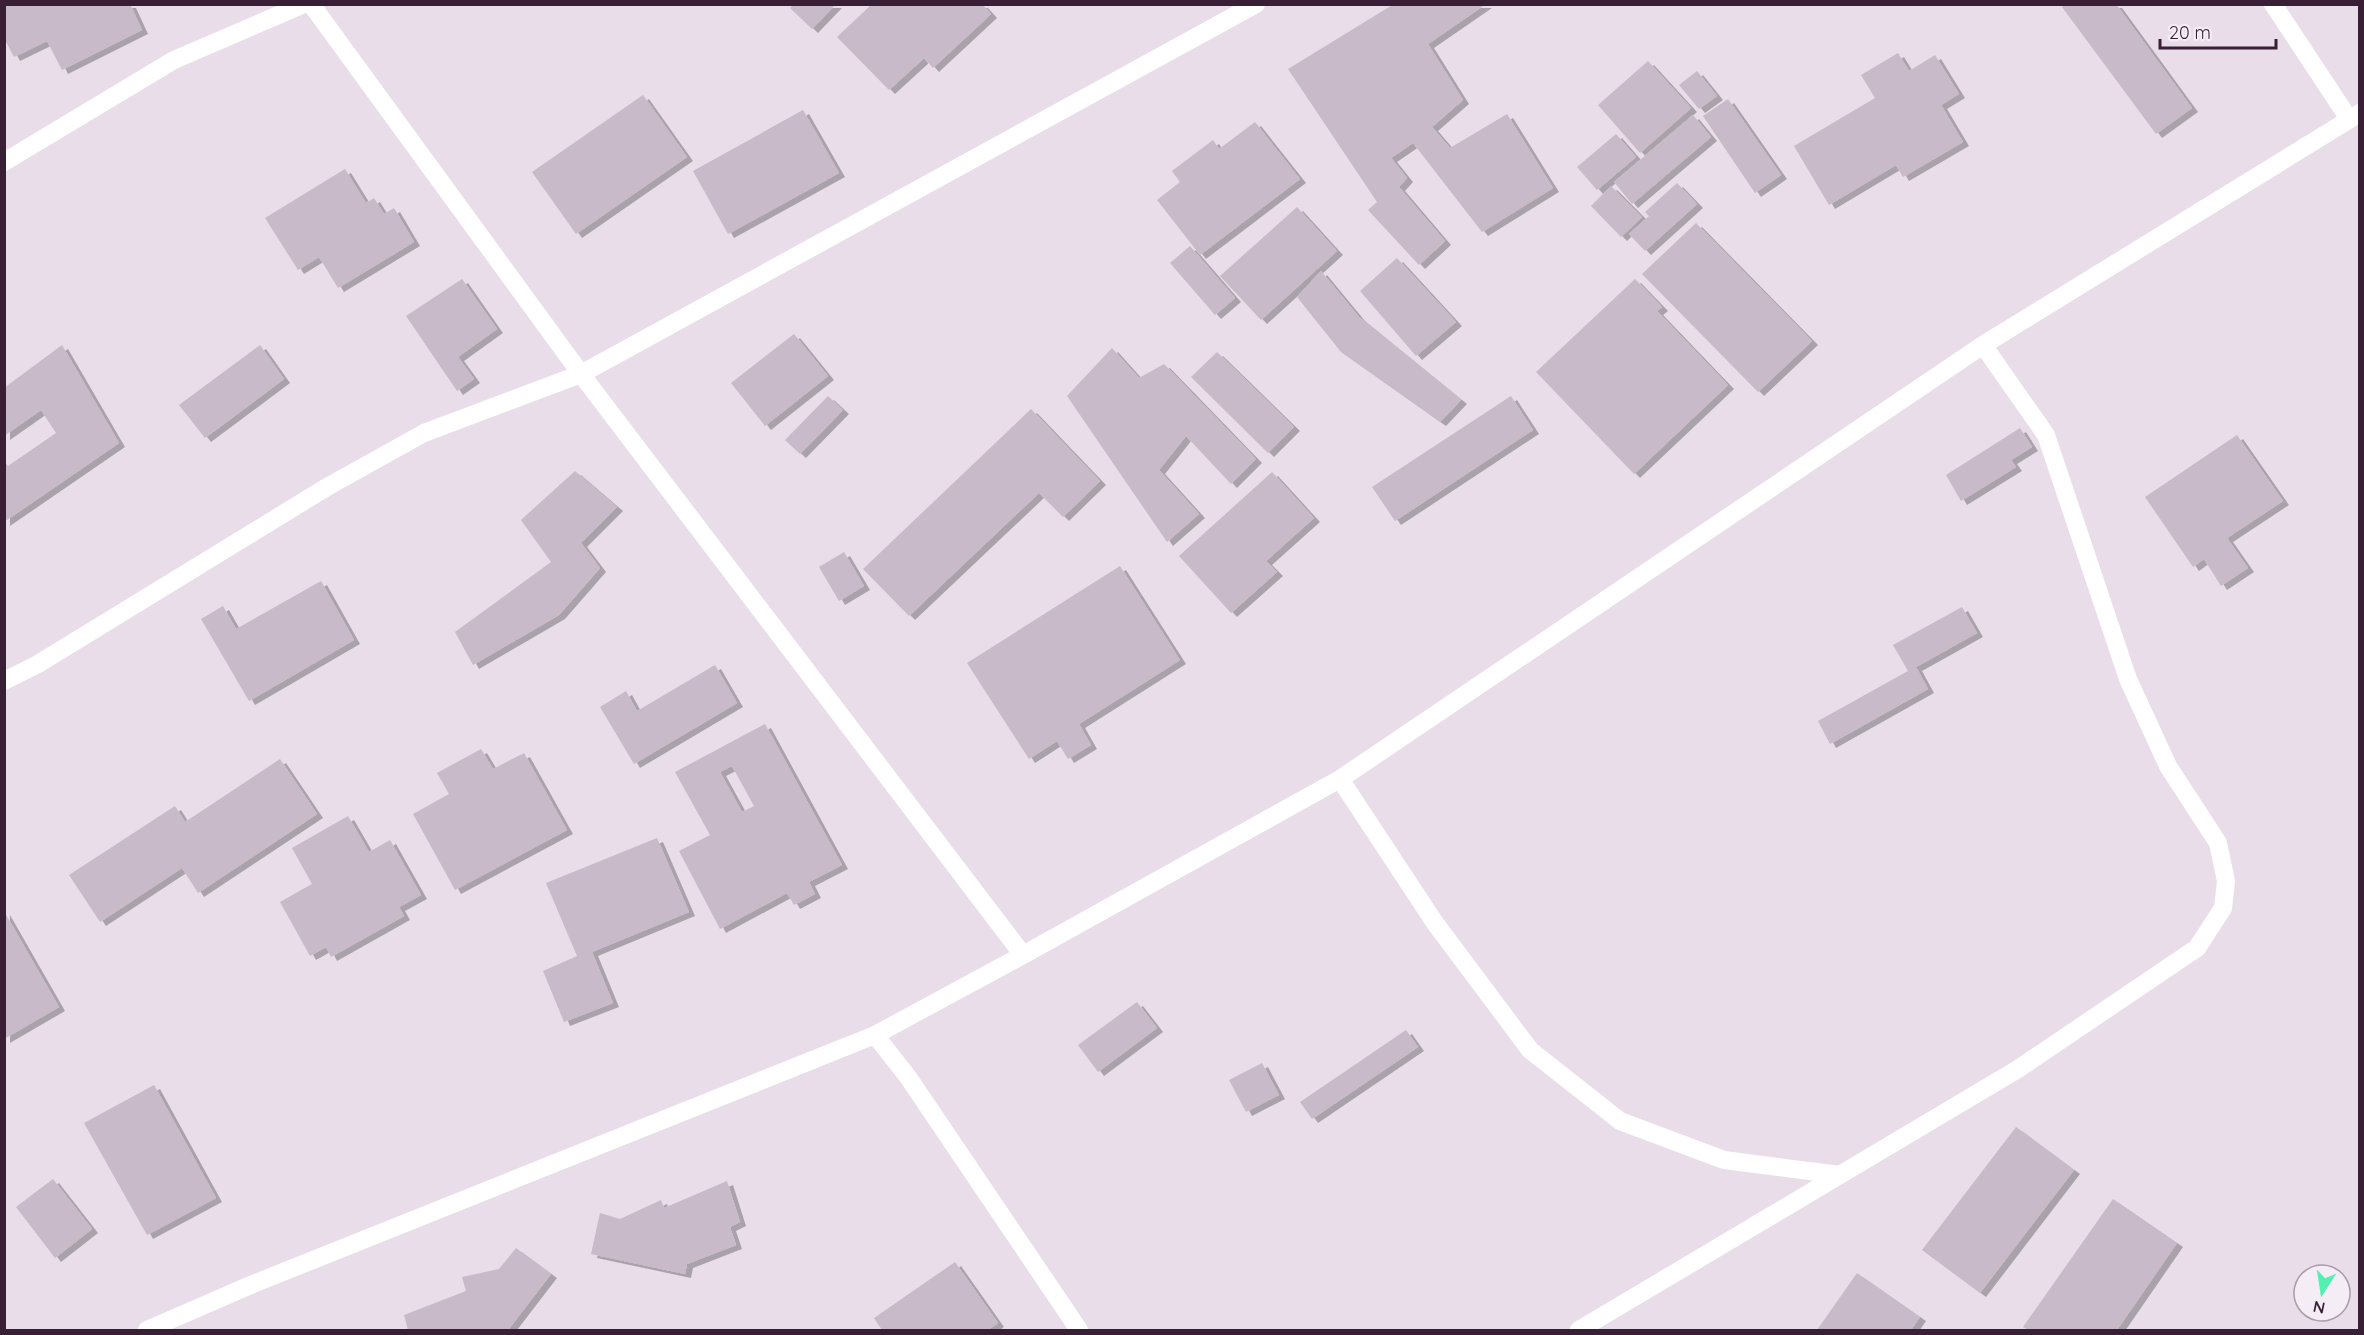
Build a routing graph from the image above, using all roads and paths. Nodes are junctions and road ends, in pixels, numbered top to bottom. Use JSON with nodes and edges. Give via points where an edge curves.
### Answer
{"nodes":[{"id":1,"x":304,"y":4,"type":"edge"},
{"id":2,"x":311,"y":4,"type":"edge"},
{"id":3,"x":1256,"y":4,"type":"edge"},
{"id":4,"x":2274,"y":4,"type":"edge"},
{"id":5,"x":2354,"y":116,"type":"edge"},
{"id":6,"x":4,"y":162,"type":"edge"},
{"id":7,"x":1983,"y":345,"type":"junction"},
{"id":8,"x":581,"y":374,"type":"junction"},
{"id":9,"x":4,"y":681,"type":"edge"},
{"id":10,"x":1340,"y":779,"type":"junction"},
{"id":11,"x":1023,"y":955,"type":"junction"},
{"id":12,"x":875,"y":1035,"type":"junction"},
{"id":13,"x":1840,"y":1175,"type":"junction"},
{"id":14,"x":147,"y":1330,"type":"edge"},
{"id":15,"x":1079,"y":1330,"type":"edge"},
{"id":16,"x":1579,"y":1330,"type":"edge"}],
"edges":[{"from":1,"to":6,"type":"street","via":[[174,60]]},
{"from":2,"to":8,"type":"street"},
{"from":3,"to":8,"type":"street"},
{"from":4,"to":5,"type":"street"},
{"from":5,"to":7,"type":"street"},
{"from":7,"to":10,"type":"street"},
{"from":7,"to":13,"type":"street","via":[[2046,435],[2128,679],[2168,766],[2218,843],[2226,881],[2223,908],[2197,948],[2018,1069]]},
{"from":8,"to":9,"type":"street","via":[[424,433]]},
{"from":8,"to":11,"type":"street"},
{"from":10,"to":11,"type":"street"},
{"from":10,"to":13,"type":"street","via":[[1435,923],[1530,1050],[1620,1121],[1724,1161]]},
{"from":11,"to":12,"type":"street"},
{"from":12,"to":14,"type":"street"},
{"from":12,"to":15,"type":"street","via":[[908,1077]]},
{"from":13,"to":16,"type":"street"}]}
